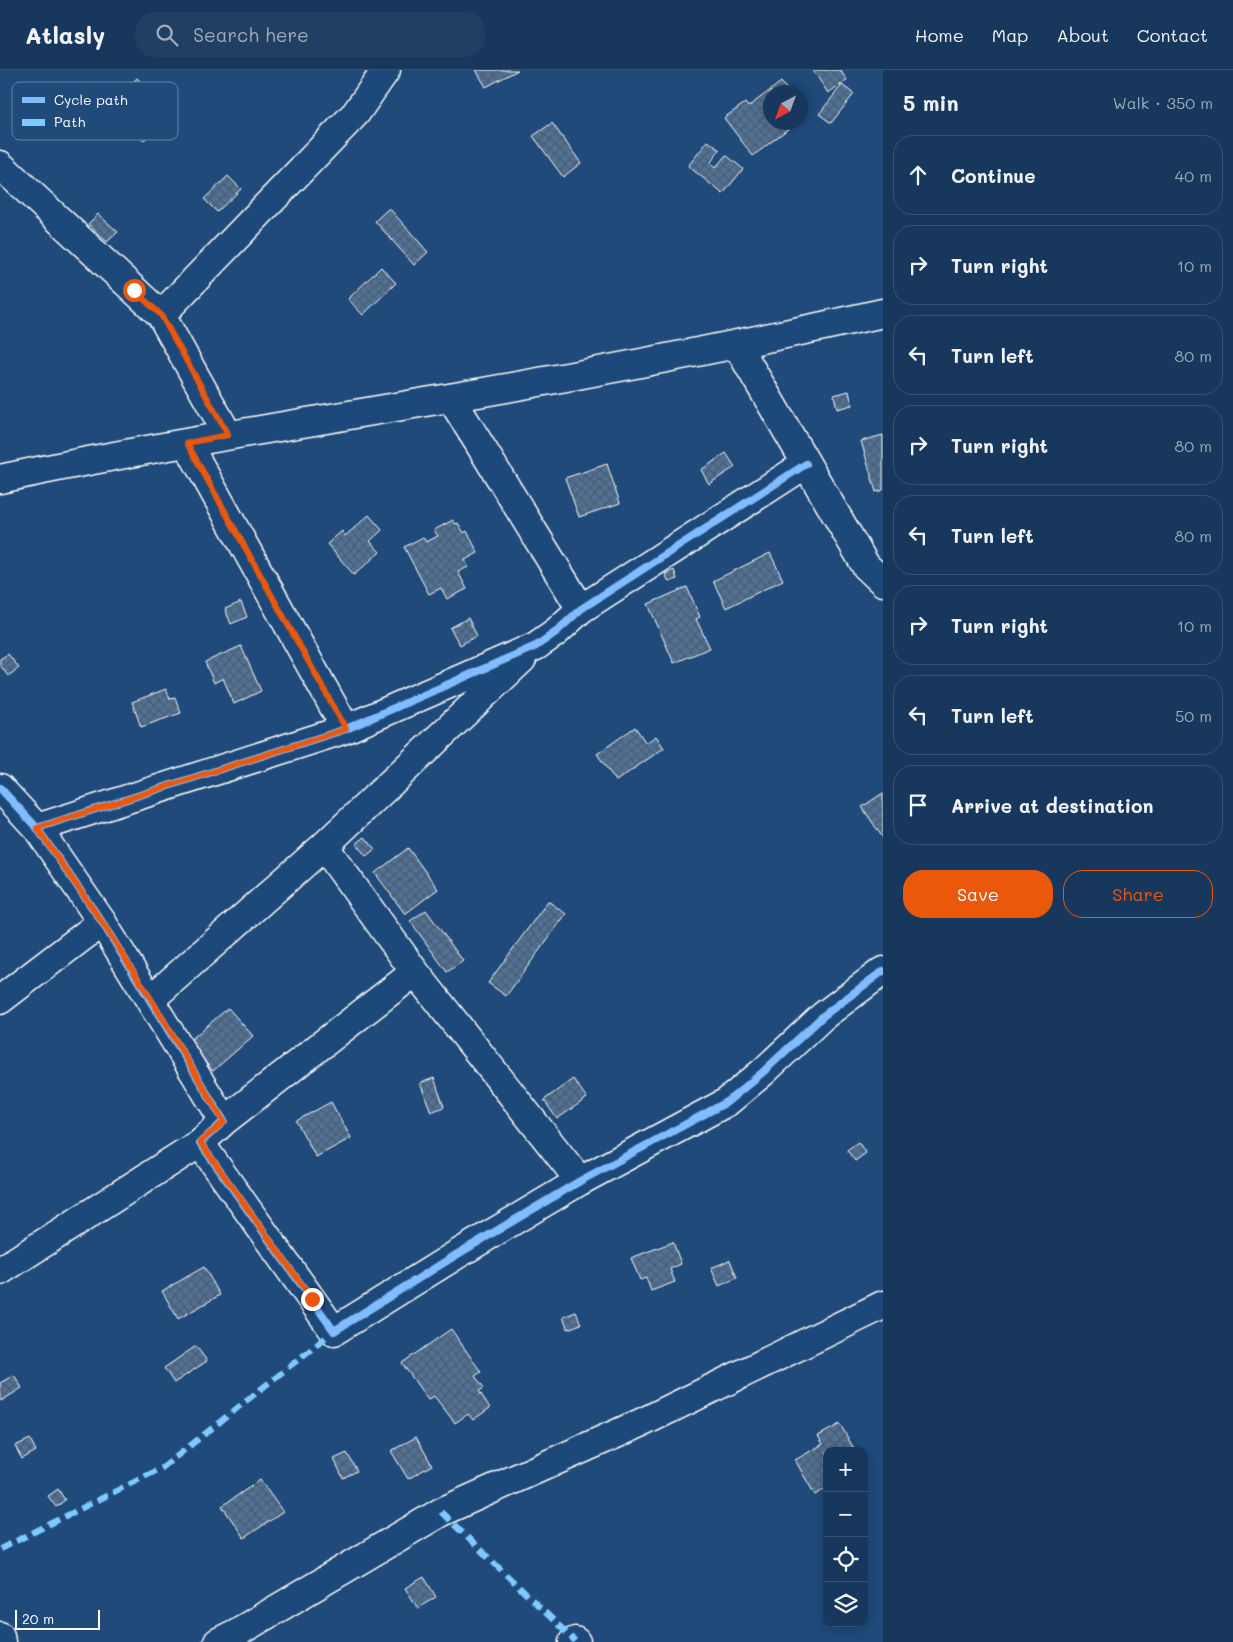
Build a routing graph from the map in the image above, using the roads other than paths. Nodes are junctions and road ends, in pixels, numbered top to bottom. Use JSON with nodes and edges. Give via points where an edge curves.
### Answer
{"nodes":[{"id":1,"x":386,"y":70,"type":"edge"},
{"id":2,"x":0,"y":165,"type":"edge"},
{"id":3,"x":883,"y":313,"type":"edge"},
{"id":4,"x":161,"y":315,"type":"junction"},
{"id":5,"x":737,"y":345,"type":"junction"},
{"id":6,"x":451,"y":398,"type":"junction"},
{"id":7,"x":228,"y":435,"type":"junction"},
{"id":8,"x":187,"y":443,"type":"junction"},
{"id":9,"x":806,"y":464,"type":"junction"},
{"id":10,"x":0,"y":479,"type":"edge"},
{"id":11,"x":883,"y":582,"type":"edge"},
{"id":12,"x":581,"y":609,"type":"junction"},
{"id":13,"x":536,"y":646,"type":"junction"},
{"id":14,"x":346,"y":729,"type":"junction"},
{"id":15,"x":0,"y":788,"type":"edge"},
{"id":16,"x":37,"y":828,"type":"junction"},
{"id":17,"x":324,"y":846,"type":"junction"},
{"id":18,"x":102,"y":922,"type":"junction"},
{"id":19,"x":883,"y":971,"type":"edge"},
{"id":20,"x":415,"y":972,"type":"junction"},
{"id":21,"x":151,"y":999,"type":"junction"},
{"id":22,"x":0,"y":1000,"type":"edge"},
{"id":23,"x":224,"y":1122,"type":"junction"},
{"id":24,"x":200,"y":1142,"type":"junction"},
{"id":25,"x":580,"y":1181,"type":"junction"},
{"id":26,"x":4,"y":1260,"type":"edge"},
{"id":27,"x":883,"y":1305,"type":"edge"},
{"id":28,"x":0,"y":1636,"type":"edge"},
{"id":29,"x":232,"y":1639,"type":"edge"},
{"id":30,"x":1,"y":1642,"type":"edge"}],
"edges":[{"from":1,"to":4,"type":"street","via":[[356,113]]},
{"from":2,"to":4,"type":"street"},
{"from":3,"to":5,"type":"street"},
{"from":4,"to":7,"type":"street"},
{"from":5,"to":6,"type":"street"},
{"from":5,"to":9,"type":"street"},
{"from":6,"to":7,"type":"street"},
{"from":6,"to":12,"type":"street"},
{"from":7,"to":8,"type":"street"},
{"from":8,"to":10,"type":"street"},
{"from":8,"to":14,"type":"street"},
{"from":9,"to":11,"type":"street","via":[[866,566]]},
{"from":9,"to":12,"type":"street"},
{"from":12,"to":13,"type":"street"},
{"from":13,"to":14,"type":"street"},
{"from":13,"to":17,"type":"street"},
{"from":14,"to":16,"type":"street"},
{"from":15,"to":16,"type":"street"},
{"from":16,"to":18,"type":"street"},
{"from":17,"to":20,"type":"street"},
{"from":17,"to":21,"type":"street"},
{"from":18,"to":21,"type":"street"},
{"from":18,"to":22,"type":"street"},
{"from":19,"to":25,"type":"street","via":[[823,1016],[727,1102]]},
{"from":20,"to":23,"type":"street"},
{"from":20,"to":25,"type":"street"},
{"from":21,"to":23,"type":"street"},
{"from":23,"to":24,"type":"street"},
{"from":24,"to":25,"type":"street","via":[[334,1330]]},
{"from":24,"to":26,"type":"street"},
{"from":27,"to":29,"type":"street","via":[[645,1421],[441,1512]]},
{"from":28,"to":30,"type":"street"}]}
